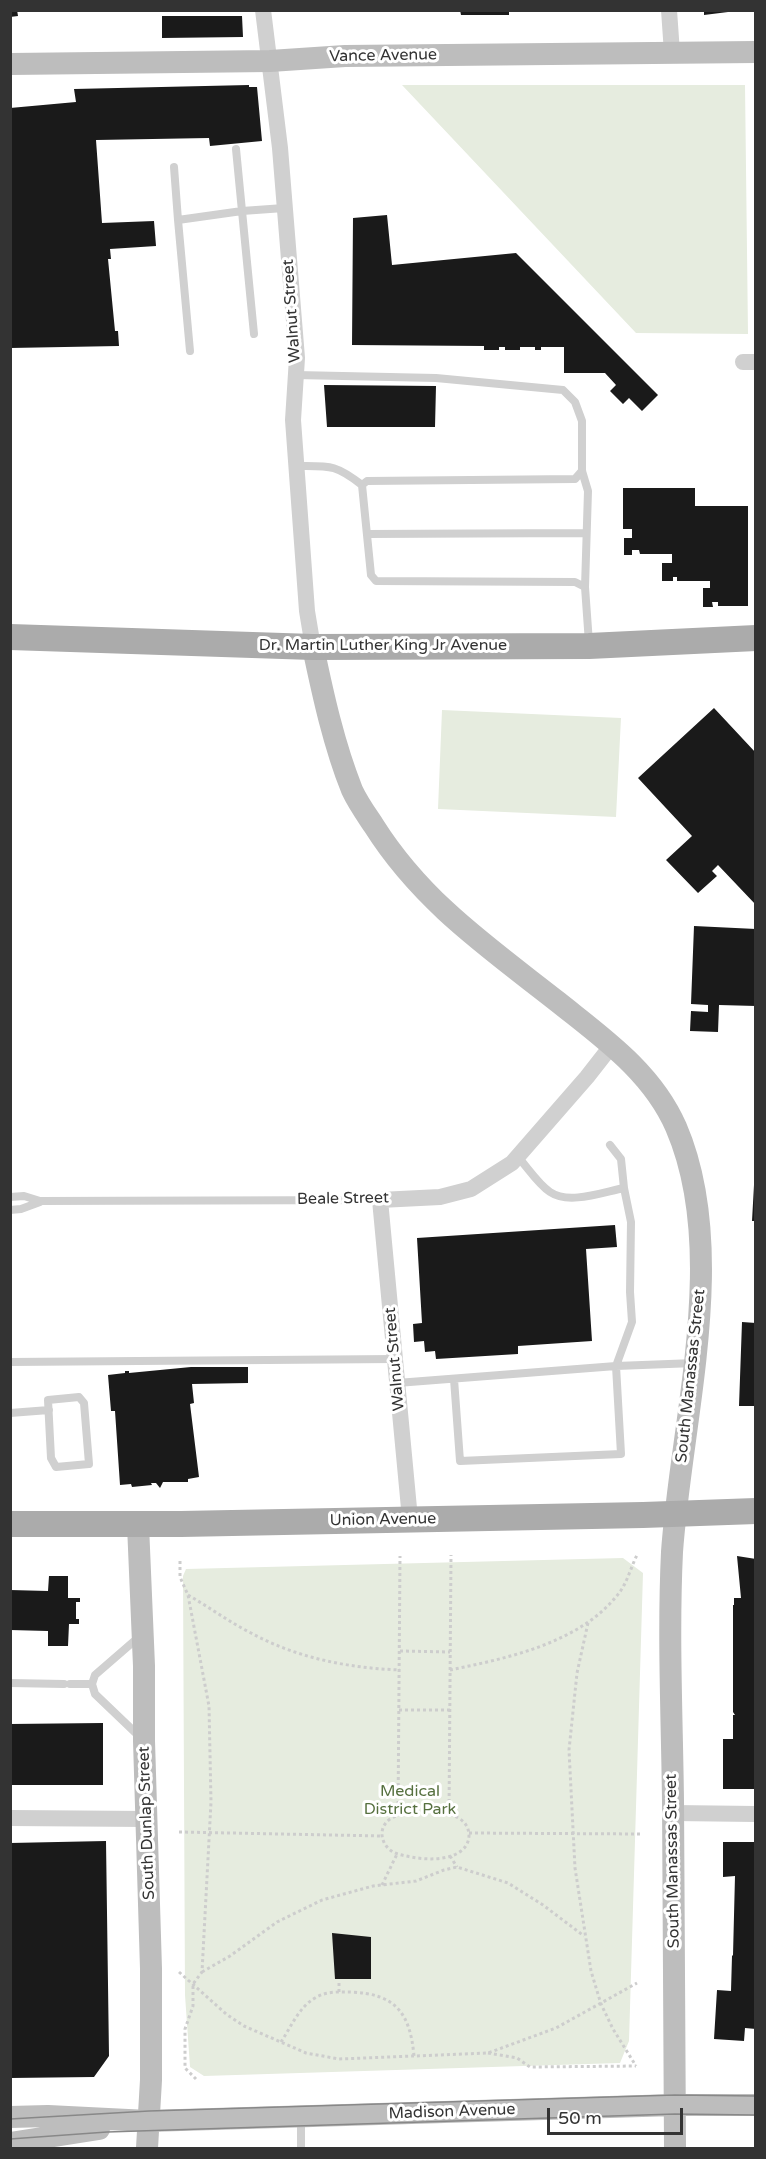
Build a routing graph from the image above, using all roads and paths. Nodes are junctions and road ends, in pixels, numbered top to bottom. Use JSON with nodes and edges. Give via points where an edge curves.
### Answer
{"nodes":[{"id":1,"x":262,"y":10,"type":"edge"},
{"id":2,"x":669,"y":10,"type":"edge"},
{"id":3,"x":756,"y":52,"type":"edge"},
{"id":4,"x":672,"y":53,"type":"junction"},
{"id":5,"x":270,"y":61,"type":"junction"},
{"id":6,"x":10,"y":64,"type":"edge"},
{"id":7,"x":236,"y":149,"type":"dead end"},
{"id":8,"x":174,"y":167,"type":"dead end"},
{"id":9,"x":284,"y":208,"type":"junction"},
{"id":10,"x":242,"y":211,"type":"junction"},
{"id":11,"x":178,"y":220,"type":"junction"},
{"id":12,"x":254,"y":334,"type":"dead end"},
{"id":13,"x":190,"y":351,"type":"dead end"},
{"id":14,"x":296,"y":375,"type":"junction"},
{"id":15,"x":296,"y":466,"type":"junction"},
{"id":16,"x":582,"y":471,"type":"junction"},
{"id":17,"x":362,"y":485,"type":"junction"},
{"id":18,"x":586,"y":533,"type":"junction"},
{"id":19,"x":367,"y":534,"type":"junction"},
{"id":20,"x":585,"y":587,"type":"junction"},
{"id":21,"x":10,"y":637,"type":"edge"},
{"id":22,"x":756,"y":638,"type":"edge"},
{"id":23,"x":589,"y":646,"type":"junction"},
{"id":24,"x":313,"y":647,"type":"junction"},
{"id":25,"x":612,"y":1045,"type":"junction"},
{"id":26,"x":610,"y":1145,"type":"dead end"},
{"id":27,"x":518,"y":1157,"type":"junction"},
{"id":28,"x":624,"y":1188,"type":"junction"},
{"id":29,"x":10,"y":1197,"type":"edge"},
{"id":30,"x":380,"y":1200,"type":"junction"},
{"id":31,"x":40,"y":1202,"type":"junction"},
{"id":32,"x":10,"y":1210,"type":"edge"},
{"id":33,"x":395,"y":1359,"type":"junction"},
{"id":34,"x":10,"y":1362,"type":"edge"},
{"id":35,"x":695,"y":1363,"type":"junction"},
{"id":36,"x":616,"y":1366,"type":"junction"},
{"id":37,"x":454,"y":1378,"type":"junction"},
{"id":38,"x":398,"y":1383,"type":"junction"},
{"id":39,"x":49,"y":1410,"type":"junction"},
{"id":40,"x":10,"y":1413,"type":"edge"},
{"id":41,"x":756,"y":1511,"type":"edge"},
{"id":42,"x":677,"y":1513,"type":"junction"},
{"id":43,"x":410,"y":1519,"type":"junction"},
{"id":44,"x":10,"y":1524,"type":"edge"},
{"id":45,"x":138,"y":1525,"type":"junction"},
{"id":46,"x":451,"y":1555,"type":"dead end"},
{"id":47,"x":400,"y":1556,"type":"dead end"},
{"id":48,"x":637,"y":1556,"type":"dead end"},
{"id":49,"x":180,"y":1561,"type":"dead end"},
{"id":50,"x":188,"y":1595,"type":"junction"},
{"id":51,"x":588,"y":1623,"type":"junction"},
{"id":52,"x":142,"y":1634,"type":"junction"},
{"id":53,"x":400,"y":1651,"type":"junction"},
{"id":54,"x":450,"y":1652,"type":"junction"},
{"id":55,"x":400,"y":1670,"type":"junction"},
{"id":56,"x":450,"y":1670,"type":"junction"},
{"id":57,"x":10,"y":1683,"type":"edge"},
{"id":58,"x":92,"y":1684,"type":"junction"},
{"id":59,"x":399,"y":1710,"type":"junction"},
{"id":60,"x":450,"y":1710,"type":"junction"},
{"id":61,"x":144,"y":1741,"type":"junction"},
{"id":62,"x":673,"y":1813,"type":"junction"},
{"id":63,"x":449,"y":1814,"type":"junction"},
{"id":64,"x":756,"y":1814,"type":"edge"},
{"id":65,"x":398,"y":1816,"type":"junction"},
{"id":66,"x":10,"y":1818,"type":"edge"},
{"id":67,"x":146,"y":1819,"type":"junction"},
{"id":68,"x":180,"y":1832,"type":"dead end"},
{"id":69,"x":210,"y":1832,"type":"junction"},
{"id":70,"x":572,"y":1832,"type":"junction"},
{"id":71,"x":469,"y":1833,"type":"junction"},
{"id":72,"x":641,"y":1834,"type":"dead end"},
{"id":73,"x":382,"y":1836,"type":"junction"},
{"id":74,"x":397,"y":1854,"type":"junction"},
{"id":75,"x":449,"y":1856,"type":"junction"},
{"id":76,"x":457,"y":1867,"type":"junction"},
{"id":77,"x":382,"y":1885,"type":"junction"},
{"id":78,"x":584,"y":1936,"type":"junction"},
{"id":79,"x":179,"y":1972,"type":"dead end"},
{"id":80,"x":202,"y":1972,"type":"junction"},
{"id":81,"x":339,"y":1980,"type":"dead end"},
{"id":82,"x":637,"y":1983,"type":"dead end"},
{"id":83,"x":193,"y":1984,"type":"junction"},
{"id":84,"x":339,"y":1992,"type":"junction"},
{"id":85,"x":601,"y":2004,"type":"junction"},
{"id":86,"x":281,"y":2042,"type":"junction"},
{"id":87,"x":488,"y":2053,"type":"junction"},
{"id":88,"x":414,"y":2056,"type":"junction"},
{"id":89,"x":196,"y":2079,"type":"dead end"},
{"id":90,"x":675,"y":2105,"type":"junction"},
{"id":91,"x":756,"y":2105,"type":"edge"},
{"id":92,"x":301,"y":2116,"type":"junction"},
{"id":93,"x":10,"y":2117,"type":"edge"},
{"id":94,"x":148,"y":2121,"type":"junction"},
{"id":95,"x":10,"y":2143,"type":"edge"},
{"id":96,"x":147,"y":2148,"type":"edge"},
{"id":97,"x":302,"y":2148,"type":"edge"},
{"id":98,"x":675,"y":2148,"type":"edge"}],
"edges":[{"from":1,"to":5,"type":"street","name":"Walnut Street"},
{"from":2,"to":4,"type":"street"},
{"from":3,"to":4,"type":"street","name":"Vance Avenue"},
{"from":4,"to":5,"type":"street","name":"Vance Avenue","via":[[345,56]]},
{"from":5,"to":6,"type":"street","name":"Vance Avenue"},
{"from":5,"to":9,"type":"street","name":"Walnut Street"},
{"from":7,"to":10,"type":"lane"},
{"from":8,"to":11,"type":"lane"},
{"from":9,"to":10,"type":"lane"},
{"from":9,"to":14,"type":"street","name":"Walnut Street"},
{"from":10,"to":11,"type":"lane"},
{"from":10,"to":12,"type":"lane"},
{"from":11,"to":13,"type":"lane"},
{"from":14,"to":15,"type":"street","name":"Walnut Street"},
{"from":14,"to":16,"type":"lane","via":[[435,378],[563,390],[574,402],[582,421]]},
{"from":15,"to":17,"type":"lane","via":[[331,466]]},
{"from":15,"to":24,"type":"street","name":"Walnut Street"},
{"from":16,"to":17,"type":"lane","via":[[575,479],[367,481]]},
{"from":16,"to":18,"type":"lane","via":[[588,491]]},
{"from":17,"to":19,"type":"lane"},
{"from":18,"to":19,"type":"lane"},
{"from":18,"to":20,"type":"lane"},
{"from":19,"to":20,"type":"lane","via":[[371,575],[376,581],[575,582]]},
{"from":20,"to":23,"type":"lane"},
{"from":21,"to":24,"type":"main road","name":"Dr. Martin Luther King Jr Avenue"},
{"from":22,"to":23,"type":"main road","name":"Dr. Martin Luther King Jr Avenue"},
{"from":23,"to":24,"type":"main road","name":"Dr. Martin Luther King Jr Avenue"},
{"from":24,"to":25,"type":"street","name":"South Manassas Street","via":[[339,753],[354,795],[393,854],[452,920]]},
{"from":25,"to":27,"type":"street","name":"Beale Street"},
{"from":25,"to":35,"type":"street","name":"South Manassas Street","via":[[647,1079],[674,1122],[690,1162],[697,1205],[700,1281]]},
{"from":26,"to":28,"type":"lane","via":[[621,1159]]},
{"from":27,"to":28,"type":"lane","via":[[550,1192],[562,1197]]},
{"from":27,"to":30,"type":"street","name":"Beale Street","via":[[471,1189],[440,1197]]},
{"from":28,"to":36,"type":"lane","via":[[631,1222],[632,1322]]},
{"from":29,"to":31,"type":"lane","name":"Beale Street","via":[[24,1196]]},
{"from":30,"to":31,"type":"lane","name":"Beale Street"},
{"from":30,"to":33,"type":"street","name":"Walnut Street"},
{"from":31,"to":32,"type":"lane"},
{"from":33,"to":34,"type":"lane"},
{"from":33,"to":38,"type":"street","name":"Walnut Street"},
{"from":35,"to":36,"type":"lane"},
{"from":35,"to":42,"type":"street","name":"South Manassas Street"},
{"from":36,"to":37,"type":"lane"},
{"from":36,"to":37,"type":"lane","via":[[621,1454],[460,1461]]},
{"from":37,"to":38,"type":"lane"},
{"from":38,"to":43,"type":"street","name":"Walnut Street"},
{"from":39,"to":39,"type":"lane","via":[[53,1463],[56,1467],[89,1464],[82,1399],[48,1400]]},
{"from":39,"to":40,"type":"lane"},
{"from":41,"to":42,"type":"main road","name":"Union Avenue"},
{"from":42,"to":43,"type":"main road","name":"Union Avenue"},
{"from":42,"to":62,"type":"street","name":"South Manassas Street","via":[[672,1551]]},
{"from":43,"to":45,"type":"main road","name":"Union Avenue"},
{"from":44,"to":45,"type":"main road","name":"Union Avenue"},
{"from":45,"to":52,"type":"street","name":"South Dunlap Street"},
{"from":46,"to":54,"type":"path"},
{"from":47,"to":53,"type":"path"},
{"from":48,"to":51,"type":"path","via":[[620,1593]]},
{"from":49,"to":50,"type":"path","via":[[180,1577]]},
{"from":50,"to":55,"type":"path","via":[[254,1635],[288,1650],[355,1667]]},
{"from":50,"to":69,"type":"path","via":[[209,1706]]},
{"from":51,"to":56,"type":"path","via":[[505,1659]]},
{"from":51,"to":70,"type":"path","via":[[571,1721]]},
{"from":52,"to":58,"type":"lane","via":[[95,1675]]},
{"from":52,"to":61,"type":"street","name":"South Dunlap Street"},
{"from":53,"to":54,"type":"path"},
{"from":53,"to":55,"type":"path"},
{"from":54,"to":56,"type":"path"},
{"from":55,"to":59,"type":"path"},
{"from":56,"to":60,"type":"path"},
{"from":57,"to":58,"type":"lane"},
{"from":58,"to":61,"type":"lane","via":[[95,1694]]},
{"from":59,"to":60,"type":"path"},
{"from":59,"to":65,"type":"path"},
{"from":60,"to":63,"type":"path"},
{"from":61,"to":67,"type":"street","name":"South Dunlap Street"},
{"from":62,"to":64,"type":"street"},
{"from":62,"to":90,"type":"street","name":"South Manassas Street"},
{"from":63,"to":65,"type":"path","via":[[426,1811]]},
{"from":63,"to":71,"type":"path","via":[[464,1822]]},
{"from":65,"to":73,"type":"path","via":[[387,1822]]},
{"from":66,"to":67,"type":"street"},
{"from":67,"to":94,"type":"street","name":"South Dunlap Street","via":[[152,1969]]},
{"from":68,"to":69,"type":"path"},
{"from":69,"to":73,"type":"path"},
{"from":69,"to":80,"type":"path"},
{"from":70,"to":71,"type":"path"},
{"from":70,"to":72,"type":"path"},
{"from":70,"to":78,"type":"path"},
{"from":71,"to":75,"type":"path","via":[[462,1851]]},
{"from":73,"to":74,"type":"path","via":[[389,1850]]},
{"from":74,"to":75,"type":"path"},
{"from":74,"to":77,"type":"path"},
{"from":75,"to":76,"type":"path"},
{"from":76,"to":77,"type":"path","via":[[416,1881]]},
{"from":76,"to":78,"type":"path","via":[[507,1884]]},
{"from":77,"to":80,"type":"path","via":[[322,1900],[297,1912]]},
{"from":78,"to":85,"type":"path"},
{"from":79,"to":83,"type":"path"},
{"from":80,"to":83,"type":"path"},
{"from":81,"to":84,"type":"path"},
{"from":82,"to":85,"type":"path"},
{"from":83,"to":86,"type":"path","via":[[244,2026]]},
{"from":83,"to":89,"type":"path","via":[[185,2068]]},
{"from":84,"to":86,"type":"path","via":[[316,1997],[306,2004]]},
{"from":84,"to":88,"type":"path","via":[[376,1994],[397,2007],[409,2025]]},
{"from":85,"to":87,"type":"path","via":[[556,2028]]},
{"from":85,"to":87,"type":"path","via":[[636,2066],[530,2067],[517,2058]]},
{"from":86,"to":88,"type":"path","via":[[306,2053],[339,2059]]},
{"from":87,"to":88,"type":"path"},
{"from":90,"to":91,"type":"street","name":"Madison Avenue"},
{"from":90,"to":92,"type":"street","name":"Madison Avenue"},
{"from":90,"to":98,"type":"street","name":"South Manassas Street"},
{"from":92,"to":94,"type":"street","name":"Madison Avenue"},
{"from":92,"to":97,"type":"lane"},
{"from":93,"to":94,"type":"street","name":"Madison Avenue"},
{"from":94,"to":95,"type":"street","name":"Madison Avenue"},
{"from":94,"to":96,"type":"street","name":"South Dunlap Street"}]}
